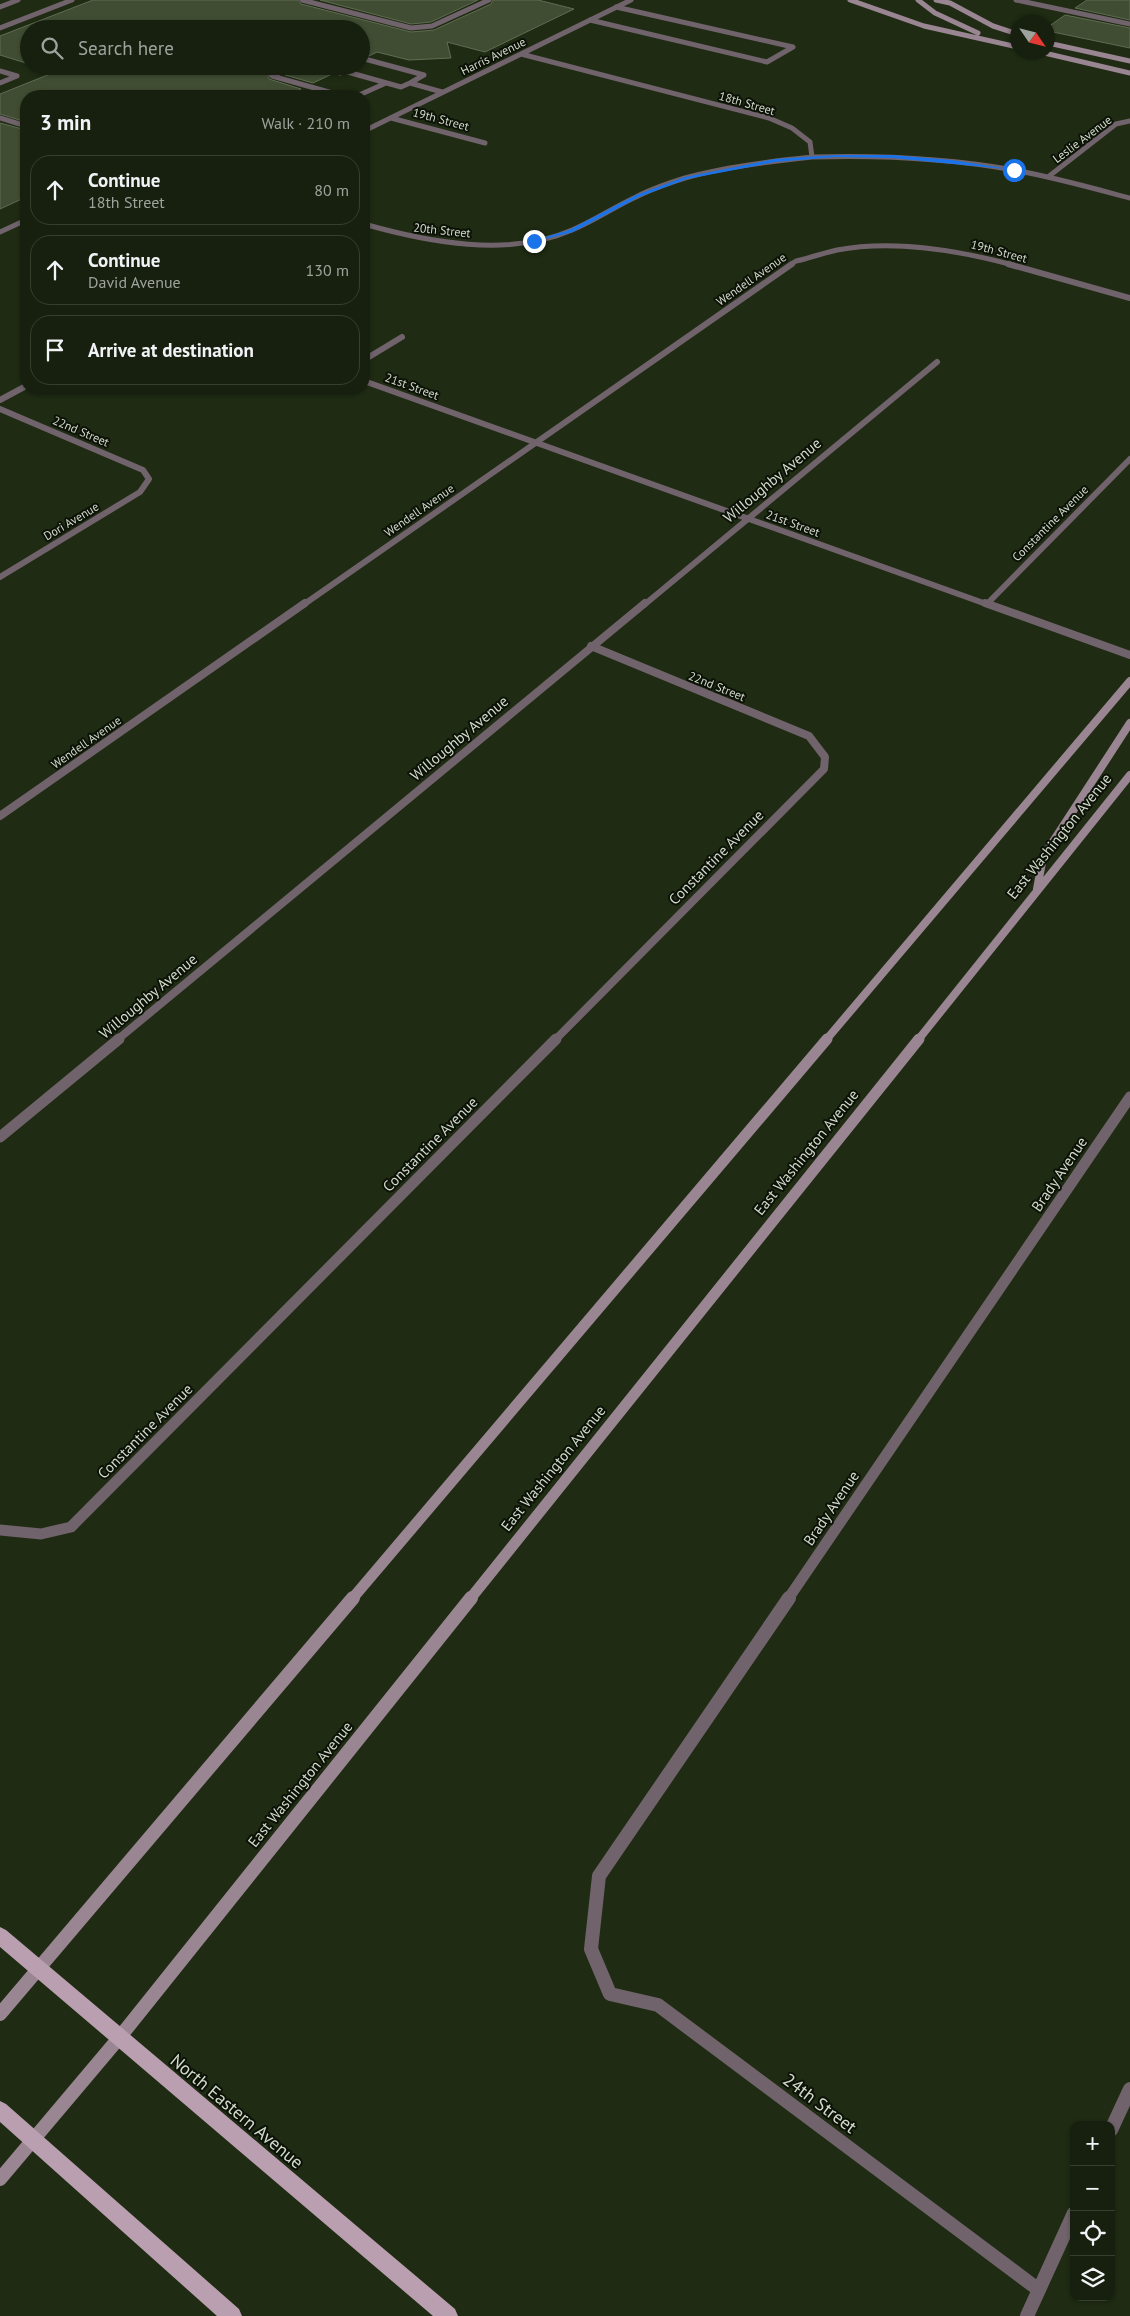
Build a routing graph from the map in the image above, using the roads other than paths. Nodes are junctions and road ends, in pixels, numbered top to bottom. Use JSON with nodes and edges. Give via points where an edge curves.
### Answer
{"nodes":[{"id":1,"x":18,"y":0,"type":"edge"},
{"id":2,"x":72,"y":0,"type":"edge"},
{"id":3,"x":302,"y":0,"type":"edge"},
{"id":4,"x":489,"y":0,"type":"edge"},
{"id":5,"x":631,"y":0,"type":"edge"},
{"id":6,"x":850,"y":0,"type":"edge"},
{"id":7,"x":918,"y":0,"type":"edge"},
{"id":8,"x":936,"y":0,"type":"edge"},
{"id":9,"x":1016,"y":0,"type":"edge"},
{"id":10,"x":949,"y":2,"type":"edge"},
{"id":11,"x":0,"y":7,"type":"edge"},
{"id":12,"x":616,"y":7,"type":"junction"},
{"id":13,"x":20,"y":20,"type":"edge"},
{"id":14,"x":21,"y":20,"type":"edge"},
{"id":15,"x":590,"y":20,"type":"junction"},
{"id":16,"x":1130,"y":24,"type":"edge"},
{"id":17,"x":0,"y":28,"type":"edge"},
{"id":18,"x":1010,"y":31,"type":"edge"},
{"id":19,"x":1007,"y":45,"type":"junction"},
{"id":20,"x":1055,"y":45,"type":"edge"},
{"id":21,"x":1010,"y":46,"type":"edge"},
{"id":22,"x":521,"y":54,"type":"junction"},
{"id":23,"x":1055,"y":56,"type":"edge"},
{"id":24,"x":370,"y":60,"type":"edge"},
{"id":25,"x":1130,"y":61,"type":"edge"},
{"id":26,"x":0,"y":71,"type":"edge"},
{"id":27,"x":1130,"y":73,"type":"edge"},
{"id":28,"x":274,"y":75,"type":"edge"},
{"id":29,"x":358,"y":75,"type":"edge"},
{"id":30,"x":0,"y":83,"type":"edge"},
{"id":31,"x":386,"y":83,"type":"junction"},
{"id":32,"x":410,"y":83,"type":"junction"},
{"id":33,"x":322,"y":90,"type":"edge"},
{"id":34,"x":370,"y":90,"type":"edge"},
{"id":35,"x":442,"y":92,"type":"junction"},
{"id":36,"x":0,"y":118,"type":"edge"},
{"id":37,"x":391,"y":118,"type":"junction"},
{"id":38,"x":1130,"y":120,"type":"edge"},
{"id":39,"x":20,"y":124,"type":"edge"},
{"id":40,"x":370,"y":128,"type":"edge"},
{"id":41,"x":485,"y":143,"type":"dead end"},
{"id":42,"x":812,"y":157,"type":"junction"},
{"id":43,"x":1048,"y":177,"type":"junction"},
{"id":44,"x":1130,"y":198,"type":"edge"},
{"id":45,"x":20,"y":223,"type":"edge"},
{"id":46,"x":370,"y":226,"type":"edge"},
{"id":47,"x":0,"y":232,"type":"edge"},
{"id":48,"x":860,"y":246,"type":"joint"},
{"id":49,"x":1130,"y":298,"type":"edge"},
{"id":50,"x":402,"y":337,"type":"dead end"},
{"id":51,"x":370,"y":356,"type":"edge"},
{"id":52,"x":937,"y":362,"type":"dead end"},
{"id":53,"x":370,"y":383,"type":"edge"},
{"id":54,"x":20,"y":389,"type":"edge"},
{"id":55,"x":0,"y":400,"type":"edge"},
{"id":56,"x":0,"y":409,"type":"edge"},
{"id":57,"x":536,"y":442,"type":"junction"},
{"id":58,"x":1130,"y":460,"type":"edge"},
{"id":59,"x":149,"y":479,"type":"joint"},
{"id":60,"x":748,"y":518,"type":"junction"},
{"id":61,"x":0,"y":577,"type":"edge"},
{"id":62,"x":987,"y":604,"type":"junction"},
{"id":63,"x":591,"y":646,"type":"junction"},
{"id":64,"x":1130,"y":655,"type":"edge"},
{"id":65,"x":1130,"y":681,"type":"edge"},
{"id":66,"x":1130,"y":723,"type":"edge"},
{"id":67,"x":825,"y":757,"type":"joint"},
{"id":68,"x":1130,"y":776,"type":"edge"},
{"id":69,"x":0,"y":816,"type":"edge"},
{"id":70,"x":1036,"y":893,"type":"junction"},
{"id":71,"x":1130,"y":1097,"type":"edge"},
{"id":72,"x":0,"y":1137,"type":"edge"},
{"id":73,"x":0,"y":1530,"type":"edge"},
{"id":74,"x":0,"y":1936,"type":"edge"},
{"id":75,"x":590,"y":1949,"type":"joint"},
{"id":76,"x":38,"y":1969,"type":"junction"},
{"id":77,"x":0,"y":2014,"type":"edge"},
{"id":78,"x":119,"y":2038,"type":"junction"},
{"id":79,"x":1130,"y":2089,"type":"edge"},
{"id":80,"x":0,"y":2110,"type":"edge"},
{"id":81,"x":1115,"y":2121,"type":"edge"},
{"id":82,"x":33,"y":2140,"type":"junction"},
{"id":83,"x":0,"y":2179,"type":"edge"},
{"id":84,"x":1070,"y":2222,"type":"edge"},
{"id":85,"x":1039,"y":2290,"type":"junction"},
{"id":86,"x":232,"y":2316,"type":"edge"},
{"id":87,"x":448,"y":2316,"type":"edge"},
{"id":88,"x":1027,"y":2316,"type":"edge"}],
"edges":[{"from":1,"to":11,"type":"street"},
{"from":2,"to":14,"type":"street"},
{"from":3,"to":4,"type":"street","via":[[411,28],[432,26]]},
{"from":5,"to":12,"type":"street","name":"Harris Avenue"},
{"from":6,"to":19,"type":"main road","via":[[924,26]]},
{"from":7,"to":19,"type":"main road","via":[[948,20]]},
{"from":8,"to":10,"type":"main road"},
{"from":9,"to":16,"type":"street"},
{"from":10,"to":18,"type":"main road"},
{"from":12,"to":15,"type":"street","name":"Harris Avenue"},
{"from":12,"to":15,"type":"street","via":[[793,47],[767,62]]},
{"from":13,"to":17,"type":"street"},
{"from":15,"to":22,"type":"street","name":"Harris Avenue"},
{"from":19,"to":21,"type":"main road"},
{"from":20,"to":25,"type":"main road"},
{"from":22,"to":35,"type":"street","name":"Harris Avenue"},
{"from":22,"to":42,"type":"street","name":"18th Street","via":[[769,118],[792,128],[810,142]]},
{"from":23,"to":27,"type":"main road"},
{"from":24,"to":32,"type":"street","via":[[424,75]]},
{"from":26,"to":30,"type":"street","via":[[17,76]]},
{"from":28,"to":33,"type":"street"},
{"from":29,"to":31,"type":"street"},
{"from":31,"to":32,"type":"street","via":[[401,87]]},
{"from":31,"to":34,"type":"street"},
{"from":32,"to":35,"type":"street"},
{"from":35,"to":37,"type":"street","name":"Harris Avenue"},
{"from":36,"to":39,"type":"street"},
{"from":37,"to":40,"type":"street","name":"Harris Avenue"},
{"from":37,"to":41,"type":"street","name":"19th Street"},
{"from":38,"to":43,"type":"street","name":"Leslie Avenue","via":[[1116,124]]},
{"from":42,"to":43,"type":"street","via":[[892,156],[952,161]]},
{"from":42,"to":46,"type":"street","name":"20th Street","via":[[686,178],[637,196],[571,231],[534,241],[490,245],[434,242]]},
{"from":43,"to":44,"type":"street"},
{"from":45,"to":47,"type":"street"},
{"from":48,"to":49,"type":"street","name":"19th Street","via":[[924,247],[965,254]]},
{"from":48,"to":57,"type":"street","name":"Wendell Avenue","via":[[822,252],[796,261]]},
{"from":50,"to":51,"type":"street"},
{"from":52,"to":60,"type":"street","name":"Willoughby Avenue"},
{"from":53,"to":57,"type":"street","name":"21st Street"},
{"from":54,"to":55,"type":"street"},
{"from":56,"to":59,"type":"street","name":"22nd Street","via":[[143,470]]},
{"from":57,"to":60,"type":"street","name":"21st Street"},
{"from":57,"to":69,"type":"street","name":"Wendell Avenue"},
{"from":58,"to":62,"type":"street","name":"Constantine Avenue"},
{"from":59,"to":61,"type":"street","name":"Dori Avenue","via":[[140,492]]},
{"from":60,"to":62,"type":"street","name":"21st Street"},
{"from":60,"to":63,"type":"street","name":"Willoughby Avenue"},
{"from":62,"to":64,"type":"street","name":"21st Street"},
{"from":63,"to":67,"type":"street","name":"22nd Street","via":[[809,736]]},
{"from":63,"to":72,"type":"street","name":"Willoughby Avenue"},
{"from":65,"to":76,"type":"main road"},
{"from":66,"to":70,"type":"main road","via":[[1043,857]]},
{"from":67,"to":73,"type":"street","name":"Constantine Avenue","via":[[824,769],[71,1527],[41,1534]]},
{"from":68,"to":70,"type":"main road","name":"East Washington Avenue"},
{"from":70,"to":78,"type":"main road","name":"East Washington Avenue"},
{"from":71,"to":75,"type":"street","name":"Brady Avenue","via":[[599,1876]]},
{"from":74,"to":76,"type":"main road","name":"North Eastern Avenue"},
{"from":75,"to":85,"type":"street","name":"24th Street","via":[[610,1994],[658,2005]]},
{"from":76,"to":77,"type":"main road"},
{"from":76,"to":78,"type":"main road","name":"North Eastern Avenue"},
{"from":78,"to":82,"type":"main road","name":"East Washington Avenue"},
{"from":78,"to":87,"type":"main road","name":"North Eastern Avenue"},
{"from":79,"to":81,"type":"street"},
{"from":80,"to":82,"type":"main road"},
{"from":82,"to":83,"type":"main road","name":"East Washington Avenue"},
{"from":82,"to":86,"type":"main road"},
{"from":84,"to":85,"type":"street"},
{"from":85,"to":88,"type":"street"}]}
